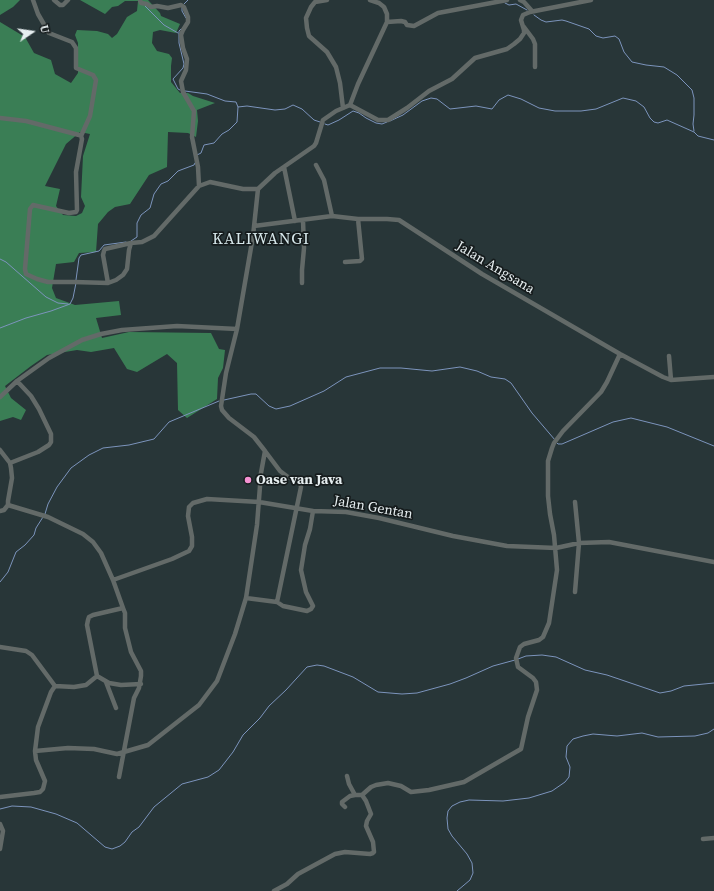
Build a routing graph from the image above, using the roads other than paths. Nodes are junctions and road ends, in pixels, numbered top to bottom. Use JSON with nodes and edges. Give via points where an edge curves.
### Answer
{"nodes":[{"id":1,"x":33,"y":0,"type":"edge"},
{"id":2,"x":54,"y":0,"type":"edge"},
{"id":3,"x":68,"y":0,"type":"edge"},
{"id":4,"x":327,"y":0,"type":"edge"},
{"id":5,"x":370,"y":0,"type":"edge"},
{"id":6,"x":507,"y":0,"type":"edge"},
{"id":7,"x":520,"y":0,"type":"edge"},
{"id":8,"x":591,"y":0,"type":"edge"},
{"id":9,"x":140,"y":1,"type":"edge"},
{"id":10,"x":532,"y":11,"type":"junction"},
{"id":11,"x":387,"y":22,"type":"junction"},
{"id":12,"x":522,"y":26,"type":"junction"},
{"id":13,"x":535,"y":67,"type":"dead end"},
{"id":14,"x":350,"y":106,"type":"junction"},
{"id":15,"x":343,"y":108,"type":"junction"},
{"id":16,"x":0,"y":118,"type":"edge"},
{"id":17,"x":81,"y":136,"type":"junction"},
{"id":18,"x":316,"y":165,"type":"dead end"},
{"id":19,"x":284,"y":167,"type":"junction"},
{"id":20,"x":199,"y":186,"type":"junction"},
{"id":21,"x":258,"y":188,"type":"junction"},
{"id":22,"x":332,"y":216,"type":"junction"},
{"id":23,"x":358,"y":219,"type":"junction"},
{"id":24,"x":303,"y":220,"type":"junction"},
{"id":25,"x":295,"y":221,"type":"junction"},
{"id":26,"x":254,"y":226,"type":"junction"},
{"id":27,"x":131,"y":243,"type":"junction"},
{"id":28,"x":345,"y":262,"type":"dead end"},
{"id":29,"x":108,"y":283,"type":"junction"},
{"id":30,"x":302,"y":283,"type":"dead end"},
{"id":31,"x":237,"y":329,"type":"junction"},
{"id":32,"x":620,"y":354,"type":"junction"},
{"id":33,"x":669,"y":356,"type":"dead end"},
{"id":34,"x":714,"y":377,"type":"edge"},
{"id":35,"x":671,"y":380,"type":"junction"},
{"id":36,"x":17,"y":381,"type":"junction"},
{"id":37,"x":0,"y":397,"type":"edge"},
{"id":38,"x":0,"y":450,"type":"edge"},
{"id":39,"x":265,"y":451,"type":"junction"},
{"id":40,"x":10,"y":463,"type":"junction"},
{"id":41,"x":259,"y":502,"type":"junction"},
{"id":42,"x":575,"y":502,"type":"dead end"},
{"id":43,"x":8,"y":505,"type":"junction"},
{"id":44,"x":297,"y":508,"type":"junction"},
{"id":45,"x":0,"y":511,"type":"edge"},
{"id":46,"x":313,"y":511,"type":"junction"},
{"id":47,"x":579,"y":543,"type":"junction"},
{"id":48,"x":556,"y":548,"type":"junction"},
{"id":49,"x":714,"y":562,"type":"edge"},
{"id":50,"x":113,"y":580,"type":"junction"},
{"id":51,"x":575,"y":592,"type":"dead end"},
{"id":52,"x":246,"y":598,"type":"junction"},
{"id":53,"x":277,"y":602,"type":"junction"},
{"id":54,"x":123,"y":608,"type":"junction"},
{"id":55,"x":0,"y":647,"type":"edge"},
{"id":56,"x":97,"y":676,"type":"junction"},
{"id":57,"x":106,"y":682,"type":"junction"},
{"id":58,"x":141,"y":684,"type":"junction"},
{"id":59,"x":55,"y":686,"type":"junction"},
{"id":60,"x":116,"y":708,"type":"dead end"},
{"id":61,"x":35,"y":751,"type":"junction"},
{"id":62,"x":124,"y":753,"type":"junction"},
{"id":63,"x":347,"y":776,"type":"dead end"},
{"id":64,"x":120,"y":777,"type":"dead end"},
{"id":65,"x":355,"y":795,"type":"junction"},
{"id":66,"x":362,"y":795,"type":"junction"},
{"id":67,"x":0,"y":796,"type":"edge"},
{"id":68,"x":345,"y":807,"type":"dead end"},
{"id":69,"x":0,"y":824,"type":"edge"},
{"id":70,"x":714,"y":838,"type":"edge"},
{"id":71,"x":703,"y":839,"type":"dead end"},
{"id":72,"x":0,"y":850,"type":"edge"},
{"id":73,"x":274,"y":891,"type":"edge"}],
"edges":[{"from":1,"to":17,"type":"street","via":[[49,33],[72,42],[76,48],[76,68],[93,75],[96,80],[90,116]]},
{"from":2,"to":3,"type":"street","via":[[60,5]]},
{"from":4,"to":15,"type":"street","via":[[315,2],[311,7],[306,18],[307,28],[310,36],[327,52],[336,67]]},
{"from":5,"to":11,"type":"street","via":[[384,8]]},
{"from":6,"to":11,"type":"street","via":[[438,13],[414,26],[401,21]]},
{"from":7,"to":10,"type":"street"},
{"from":8,"to":10,"type":"street"},
{"from":9,"to":20,"type":"street","via":[[151,7],[182,6],[188,17],[182,41],[187,59],[186,70],[181,81],[194,111],[192,137]]},
{"from":10,"to":12,"type":"street","via":[[523,15]]},
{"from":11,"to":14,"type":"street"},
{"from":12,"to":13,"type":"street","via":[[531,35],[535,44]]},
{"from":12,"to":14,"type":"street","via":[[524,33],[507,49],[475,58],[452,79],[429,91],[388,120],[378,120]]},
{"from":14,"to":15,"type":"street"},
{"from":15,"to":19,"type":"street","via":[[323,120],[316,144]]},
{"from":16,"to":17,"type":"street","via":[[26,121]]},
{"from":17,"to":29,"type":"street","via":[[76,172],[77,210],[69,213],[31,206],[25,269],[26,274],[48,282]]},
{"from":18,"to":22,"type":"street","via":[[324,180]]},
{"from":19,"to":21,"type":"street"},
{"from":19,"to":25,"type":"street"},
{"from":20,"to":21,"type":"street","via":[[210,182]]},
{"from":20,"to":27,"type":"street","via":[[154,236],[142,242]]},
{"from":21,"to":26,"type":"street"},
{"from":22,"to":23,"type":"street","name":"Jalan Angsana"},
{"from":22,"to":24,"type":"street","name":"Jalan Angsana"},
{"from":23,"to":28,"type":"street","via":[[362,259]]},
{"from":23,"to":32,"type":"street","name":"Jalan Angsana","via":[[399,220],[482,274]]},
{"from":24,"to":25,"type":"street","name":"Jalan Angsana"},
{"from":24,"to":30,"type":"street"},
{"from":25,"to":26,"type":"street","name":"Jalan Angsana"},
{"from":26,"to":31,"type":"street"},
{"from":27,"to":29,"type":"street","via":[[127,269],[123,275]]},
{"from":27,"to":29,"type":"street","via":[[105,249],[103,255]]},
{"from":31,"to":36,"type":"street","via":[[178,326],[101,334],[62,350]]},
{"from":31,"to":39,"type":"street","via":[[221,396],[222,410],[254,437]]},
{"from":32,"to":35,"type":"street","name":"Jalan Angsana"},
{"from":32,"to":48,"type":"street","via":[[601,392],[571,421],[555,441],[548,461],[548,496]]},
{"from":33,"to":35,"type":"street"},
{"from":34,"to":35,"type":"street","name":"Jalan Angsana"},
{"from":36,"to":37,"type":"street"},
{"from":36,"to":40,"type":"street","via":[[39,409],[51,442],[38,452]]},
{"from":38,"to":40,"type":"street"},
{"from":39,"to":41,"type":"street"},
{"from":39,"to":44,"type":"street","via":[[281,472],[300,483]]},
{"from":40,"to":43,"type":"street","via":[[12,478]]},
{"from":41,"to":44,"type":"street","name":"Jalan Gentan"},
{"from":41,"to":50,"type":"street","name":"Jalan Gentan","via":[[207,499],[193,503],[189,507],[188,516],[192,537],[192,546],[188,551]]},
{"from":41,"to":52,"type":"street"},
{"from":42,"to":47,"type":"street"},
{"from":43,"to":45,"type":"street"},
{"from":43,"to":50,"type":"street","via":[[48,517],[83,534],[93,542],[106,561]]},
{"from":44,"to":46,"type":"street","name":"Jalan Gentan"},
{"from":44,"to":53,"type":"street"},
{"from":46,"to":48,"type":"street","name":"Jalan Gentan","via":[[346,512],[507,546]]},
{"from":46,"to":53,"type":"street","via":[[301,570],[306,592],[313,606],[307,611],[283,606]]},
{"from":47,"to":48,"type":"street","name":"Jalan Gentan"},
{"from":47,"to":49,"type":"street","name":"Jalan Gentan","via":[[608,542]]},
{"from":47,"to":51,"type":"street"},
{"from":48,"to":66,"type":"street","via":[[556,570],[548,623],[543,637],[520,647],[516,660],[518,667],[536,682],[537,690],[518,752],[464,782],[411,792],[388,783],[371,787]]},
{"from":50,"to":54,"type":"street"},
{"from":52,"to":53,"type":"street"},
{"from":52,"to":62,"type":"street","via":[[222,670],[200,705],[148,745]]},
{"from":54,"to":56,"type":"street","via":[[93,615],[88,620]]},
{"from":54,"to":58,"type":"street","via":[[131,652],[141,671]]},
{"from":55,"to":59,"type":"street","via":[[26,651],[32,655]]},
{"from":56,"to":57,"type":"street"},
{"from":56,"to":59,"type":"street","via":[[86,685]]},
{"from":57,"to":58,"type":"street","via":[[121,685]]},
{"from":57,"to":60,"type":"street"},
{"from":58,"to":62,"type":"street","via":[[134,698]]},
{"from":59,"to":61,"type":"street","via":[[38,727]]},
{"from":61,"to":62,"type":"street","via":[[68,748]]},
{"from":61,"to":67,"type":"street","via":[[45,781],[43,789],[34,793]]},
{"from":62,"to":64,"type":"street"},
{"from":63,"to":65,"type":"street"},
{"from":65,"to":66,"type":"street"},
{"from":65,"to":68,"type":"street","via":[[342,802]]},
{"from":66,"to":73,"type":"street","via":[[371,814],[366,826],[373,842],[373,853],[335,854],[298,874]]},
{"from":69,"to":72,"type":"street","via":[[3,831]]},
{"from":70,"to":71,"type":"street"}]}
